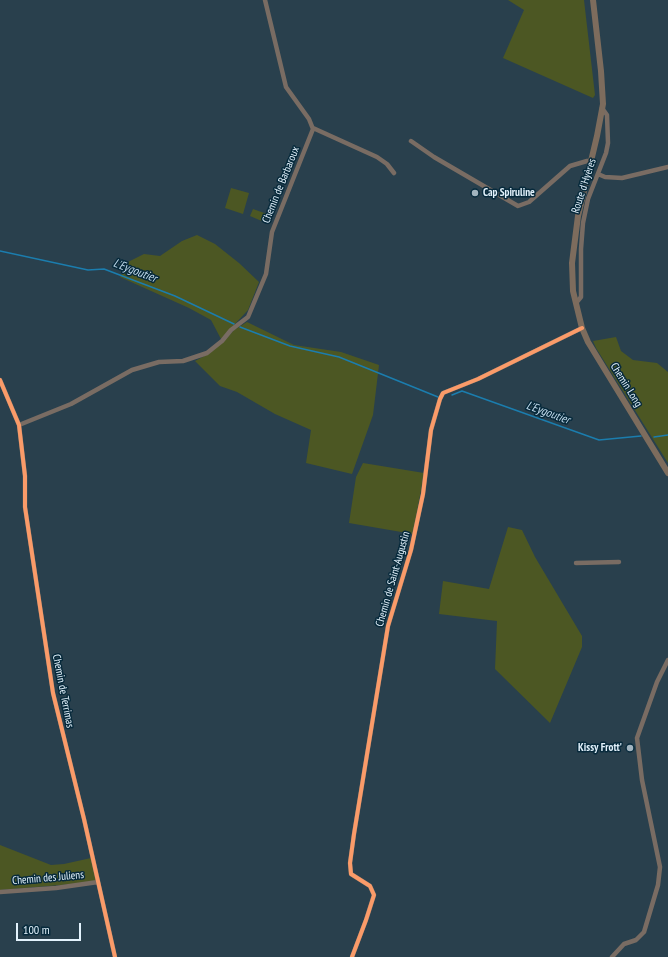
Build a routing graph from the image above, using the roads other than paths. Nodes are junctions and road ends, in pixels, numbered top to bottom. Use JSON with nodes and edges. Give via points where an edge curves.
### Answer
{"nodes":[{"id":1,"x":265,"y":0,"type":"edge"},
{"id":2,"x":592,"y":0,"type":"edge"},
{"id":3,"x":602,"y":108,"type":"junction"},
{"id":4,"x":313,"y":128,"type":"junction"},
{"id":5,"x":411,"y":141,"type":"dead end"},
{"id":6,"x":590,"y":162,"type":"junction"},
{"id":7,"x":668,"y":168,"type":"edge"},
{"id":8,"x":394,"y":173,"type":"dead end"},
{"id":9,"x":598,"y":174,"type":"junction"},
{"id":10,"x":573,"y":291,"type":"joint"},
{"id":11,"x":576,"y":303,"type":"junction"},
{"id":12,"x":582,"y":328,"type":"junction"},
{"id":13,"x":0,"y":380,"type":"edge"},
{"id":14,"x":19,"y":425,"type":"junction"},
{"id":15,"x":668,"y":473,"type":"edge"},
{"id":16,"x":619,"y":562,"type":"dead end"},
{"id":17,"x":576,"y":563,"type":"dead end"},
{"id":18,"x":668,"y":660,"type":"edge"},
{"id":19,"x":98,"y":882,"type":"junction"},
{"id":20,"x":0,"y":892,"type":"edge"},
{"id":21,"x":115,"y":957,"type":"edge"},
{"id":22,"x":352,"y":957,"type":"edge"},
{"id":23,"x":612,"y":957,"type":"edge"}],
"edges":[{"from":1,"to":4,"type":"street","via":[[286,87]]},
{"from":2,"to":3,"type":"main road","name":"Route d'Hyères","via":[[602,71]]},
{"from":3,"to":6,"type":"main road","name":"Route d'Hyères"},
{"from":3,"to":9,"type":"street","name":"Route d'Hyères","via":[[607,115],[608,143]]},
{"from":4,"to":8,"type":"street","via":[[377,157]]},
{"from":4,"to":14,"type":"street","name":"Chemin de Barbaroux","via":[[272,232],[266,274],[248,317],[207,353],[183,361],[159,362],[132,370],[71,404]]},
{"from":5,"to":6,"type":"street","via":[[518,206],[529,202],[570,166]]},
{"from":6,"to":10,"type":"main road","name":"Route d'Hyères","via":[[573,251]]},
{"from":7,"to":9,"type":"street","via":[[622,178]]},
{"from":9,"to":11,"type":"street","name":"Route d'Hyères","via":[[588,199],[581,244],[581,297]]},
{"from":10,"to":11,"type":"main road","name":"Chemin Long"},
{"from":11,"to":12,"type":"main road","name":"Chemin Long"},
{"from":12,"to":15,"type":"main road","name":"Chemin Long","via":[[595,354]]},
{"from":12,"to":22,"type":"street","name":"Chemin de Saint-Augustin","via":[[478,379],[443,393],[440,399],[431,430],[423,494],[411,551],[388,626],[354,833],[351,874],[370,886],[374,895]]},
{"from":13,"to":14,"type":"street","name":"Chemin de Terrimas"},
{"from":14,"to":19,"type":"street","name":"Chemin de Terrimas","via":[[25,476],[25,507],[53,693]]},
{"from":16,"to":17,"type":"street"},
{"from":18,"to":23,"type":"street","via":[[637,738],[642,780],[660,867],[658,885],[644,932],[636,940],[624,944]]},
{"from":19,"to":20,"type":"street","name":"Chemin des Juliens"},
{"from":19,"to":21,"type":"street","name":"Chemin de Terrimas"}]}
